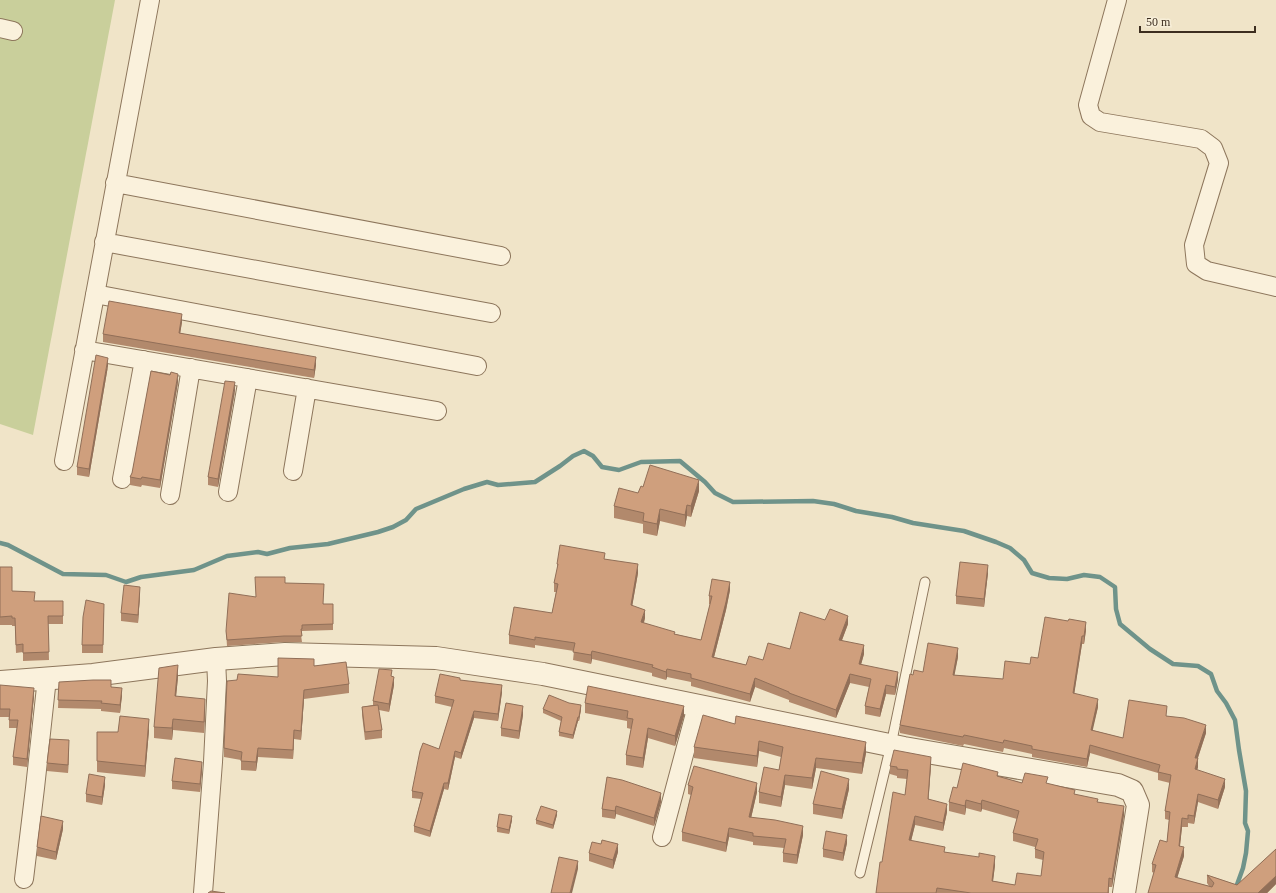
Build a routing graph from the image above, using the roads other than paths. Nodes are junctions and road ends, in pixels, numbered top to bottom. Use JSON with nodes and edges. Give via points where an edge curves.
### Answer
{"nodes":[{"id":1,"x":150,"y":0,"type":"edge"},
{"id":2,"x":1117,"y":0,"type":"edge"},
{"id":3,"x":115,"y":183,"type":"junction"},
{"id":4,"x":104,"y":242,"type":"junction"},
{"id":5,"x":501,"y":256,"type":"dead end"},
{"id":6,"x":1276,"y":287,"type":"edge"},
{"id":7,"x":95,"y":294,"type":"junction"},
{"id":8,"x":491,"y":314,"type":"dead end"},
{"id":9,"x":84,"y":350,"type":"junction"},
{"id":10,"x":144,"y":360,"type":"junction"},
{"id":11,"x":477,"y":366,"type":"dead end"},
{"id":12,"x":191,"y":368,"type":"junction"},
{"id":13,"x":248,"y":378,"type":"junction"},
{"id":14,"x":307,"y":388,"type":"junction"},
{"id":15,"x":437,"y":411,"type":"dead end"},
{"id":16,"x":64,"y":461,"type":"dead end"},
{"id":17,"x":293,"y":471,"type":"dead end"},
{"id":18,"x":122,"y":479,"type":"dead end"},
{"id":19,"x":228,"y":492,"type":"dead end"},
{"id":20,"x":170,"y":495,"type":"dead end"},
{"id":21,"x":925,"y":582,"type":"dead end"},
{"id":22,"x":216,"y":659,"type":"junction"},
{"id":23,"x":46,"y":678,"type":"junction"},
{"id":24,"x":0,"y":682,"type":"edge"},
{"id":25,"x":697,"y":706,"type":"junction"},
{"id":26,"x":890,"y":745,"type":"junction"},
{"id":27,"x":662,"y":837,"type":"dead end"},
{"id":28,"x":860,"y":873,"type":"dead end"},
{"id":29,"x":24,"y":879,"type":"dead end"},
{"id":30,"x":204,"y":893,"type":"edge"},
{"id":31,"x":1124,"y":893,"type":"edge"}],
"edges":[{"from":1,"to":3,"type":"street"},
{"from":2,"to":6,"type":"street","via":[[1088,105],[1091,116],[1100,122],[1201,139],[1213,148],[1219,163],[1194,244],[1196,264],[1207,271]]},
{"from":3,"to":4,"type":"street"},
{"from":3,"to":5,"type":"street"},
{"from":4,"to":7,"type":"street"},
{"from":4,"to":8,"type":"street"},
{"from":7,"to":9,"type":"street"},
{"from":7,"to":11,"type":"street"},
{"from":9,"to":10,"type":"street"},
{"from":9,"to":16,"type":"street"},
{"from":10,"to":12,"type":"street"},
{"from":10,"to":18,"type":"street"},
{"from":12,"to":13,"type":"street"},
{"from":12,"to":20,"type":"street"},
{"from":13,"to":14,"type":"street"},
{"from":13,"to":19,"type":"street"},
{"from":14,"to":15,"type":"street"},
{"from":14,"to":17,"type":"street"},
{"from":21,"to":26,"type":"lane"},
{"from":22,"to":23,"type":"street"},
{"from":22,"to":25,"type":"street","via":[[285,654],[436,658],[543,674]]},
{"from":22,"to":30,"type":"street","via":[[213,762]]},
{"from":23,"to":24,"type":"street"},
{"from":23,"to":29,"type":"street"},
{"from":25,"to":26,"type":"street"},
{"from":25,"to":27,"type":"street"},
{"from":26,"to":28,"type":"lane"},
{"from":26,"to":31,"type":"street","via":[[1118,785],[1132,792],[1138,805]]}]}
